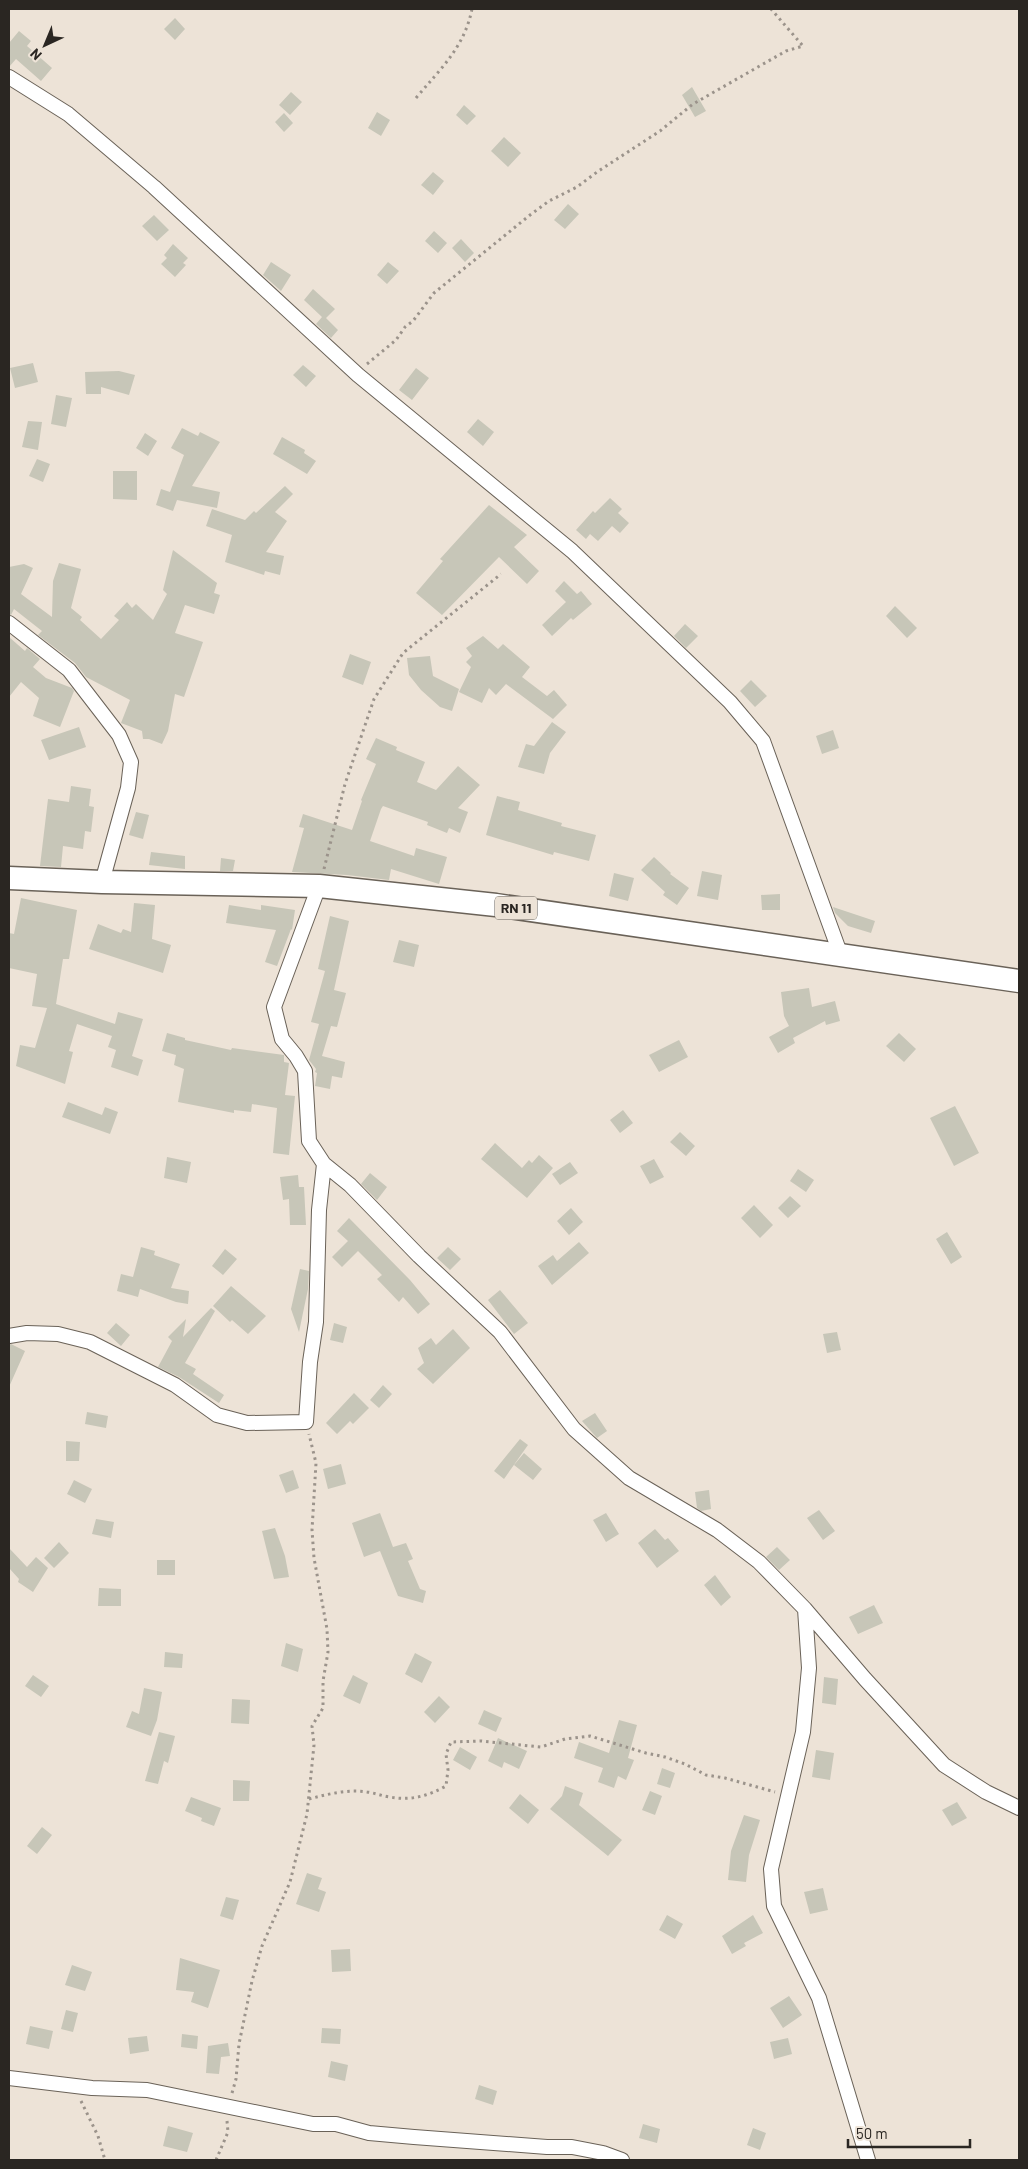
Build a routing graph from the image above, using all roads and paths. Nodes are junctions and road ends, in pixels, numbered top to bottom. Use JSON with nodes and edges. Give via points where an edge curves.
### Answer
{"nodes":[{"id":1,"x":472,"y":9,"type":"edge"},
{"id":2,"x":771,"y":9,"type":"edge"},
{"id":3,"x":9,"y":77,"type":"edge"},
{"id":4,"x":416,"y":98,"type":"dead end"},
{"id":5,"x":358,"y":375,"type":"junction"},
{"id":6,"x":501,"y":574,"type":"dead end"},
{"id":7,"x":9,"y":623,"type":"edge"},
{"id":8,"x":9,"y":878,"type":"edge"},
{"id":9,"x":102,"y":882,"type":"junction"},
{"id":10,"x":319,"y":886,"type":"junction"},
{"id":11,"x":840,"y":954,"type":"junction"},
{"id":12,"x":1019,"y":981,"type":"edge"},
{"id":13,"x":324,"y":1164,"type":"junction"},
{"id":14,"x":9,"y":1336,"type":"edge"},
{"id":15,"x":306,"y":1422,"type":"junction"},
{"id":16,"x":805,"y":1609,"type":"junction"},
{"id":17,"x":309,"y":1799,"type":"junction"},
{"id":18,"x":788,"y":1801,"type":"junction"},
{"id":19,"x":1019,"y":1808,"type":"edge"},
{"id":20,"x":9,"y":2078,"type":"edge"},
{"id":21,"x":74,"y":2086,"type":"junction"},
{"id":22,"x":227,"y":2106,"type":"junction"},
{"id":23,"x":105,"y":2160,"type":"edge"},
{"id":24,"x":216,"y":2160,"type":"edge"},
{"id":25,"x":622,"y":2160,"type":"edge"},
{"id":26,"x":868,"y":2160,"type":"edge"}],
"edges":[{"from":1,"to":4,"type":"path","via":[[463,40],[440,73]]},
{"from":2,"to":5,"type":"path","via":[[803,46],[786,51],[693,104],[660,132],[530,215],[434,294],[396,340]]},
{"from":3,"to":5,"type":"street","via":[[68,114],[154,187]]},
{"from":5,"to":11,"type":"street","via":[[572,551],[730,702],[763,741]]},
{"from":6,"to":10,"type":"path","via":[[403,653],[374,699],[346,784]]},
{"from":7,"to":9,"type":"street","via":[[69,670],[118,735],[131,762],[128,788]]},
{"from":8,"to":9,"type":"main road","number":"RN 11"},
{"from":9,"to":10,"type":"main road","number":"RN 11"},
{"from":10,"to":11,"type":"main road","number":"RN 11","via":[[496,905]]},
{"from":10,"to":13,"type":"street","via":[[274,1007],[282,1040],[305,1071],[308,1141]]},
{"from":11,"to":12,"type":"main road","number":"RN 11"},
{"from":13,"to":15,"type":"street","via":[[318,1210],[316,1322]]},
{"from":13,"to":16,"type":"street","via":[[350,1184],[500,1332],[581,1435],[629,1478],[718,1530],[759,1562]]},
{"from":14,"to":15,"type":"street","via":[[58,1334],[90,1342],[175,1385],[217,1415],[246,1423]]},
{"from":15,"to":17,"type":"path","via":[[316,1463],[312,1530],[328,1652],[323,1708],[312,1726],[314,1745]]},
{"from":16,"to":18,"type":"street","via":[[809,1668],[803,1732]]},
{"from":16,"to":19,"type":"street","via":[[944,1765],[986,1792]]},
{"from":17,"to":18,"type":"path","via":[[333,1793],[366,1791],[403,1799],[434,1792],[446,1786],[446,1754],[451,1742],[481,1741],[540,1747],[590,1736],[665,1757],[706,1775],[771,1790]]},
{"from":17,"to":22,"type":"path","via":[[290,1882],[262,1946],[252,1981],[239,2044],[236,2079]]},
{"from":18,"to":26,"type":"street","via":[[771,1869],[774,1906],[818,1998]]},
{"from":20,"to":21,"type":"street"},
{"from":21,"to":22,"type":"street","via":[[147,2090]]},
{"from":21,"to":23,"type":"path","via":[[98,2136]]},
{"from":22,"to":24,"type":"path","via":[[228,2132]]},
{"from":22,"to":25,"type":"street","via":[[284,2120],[336,2124],[370,2133],[572,2147]]}]}
